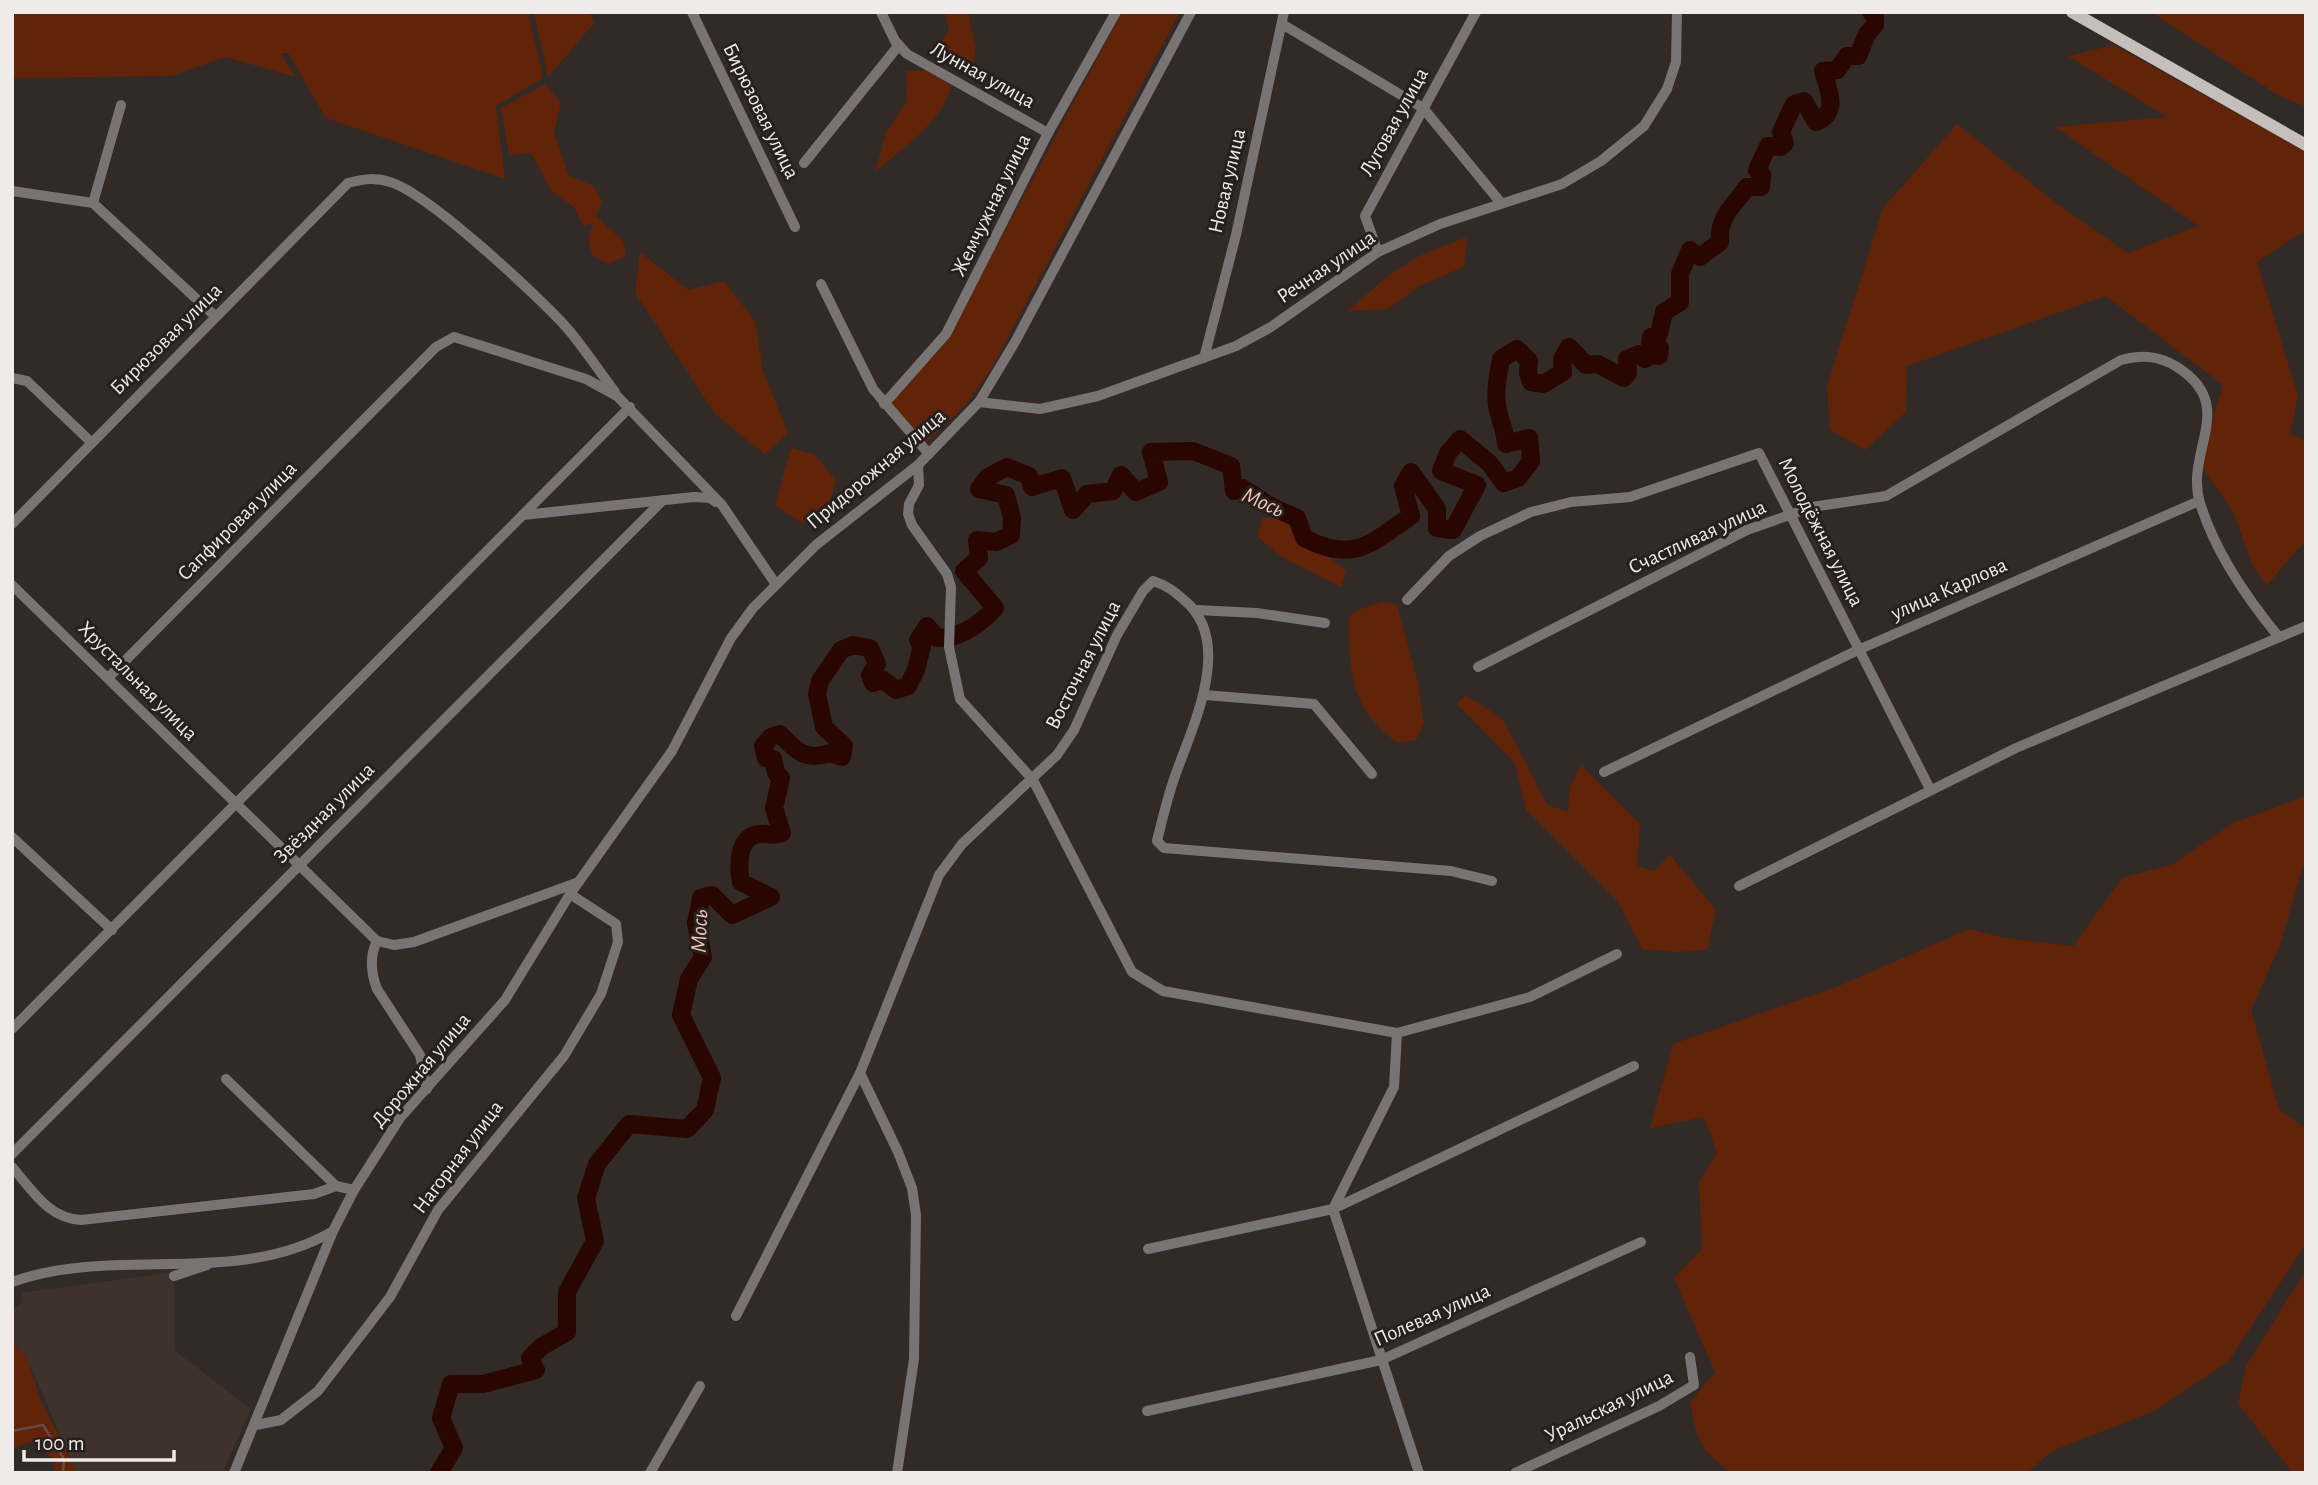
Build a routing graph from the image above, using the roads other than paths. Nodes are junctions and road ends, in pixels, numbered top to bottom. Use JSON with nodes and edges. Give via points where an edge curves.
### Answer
{"nodes":[{"id":1,"x":692,"y":12,"type":"edge"},
{"id":2,"x":881,"y":12,"type":"edge"},
{"id":3,"x":1116,"y":12,"type":"edge"},
{"id":4,"x":1191,"y":12,"type":"edge"},
{"id":5,"x":1284,"y":12,"type":"edge"},
{"id":6,"x":1476,"y":12,"type":"edge"},
{"id":7,"x":1677,"y":12,"type":"edge"},
{"id":8,"x":2073,"y":12,"type":"edge"},
{"id":9,"x":1282,"y":24,"type":"junction"},
{"id":10,"x":899,"y":45,"type":"junction"},
{"id":11,"x":121,"y":105,"type":"dead end"},
{"id":12,"x":1423,"y":108,"type":"junction"},
{"id":13,"x":1048,"y":133,"type":"junction"},
{"id":14,"x":2306,"y":145,"type":"edge"},
{"id":15,"x":804,"y":163,"type":"dead end"},
{"id":16,"x":12,"y":191,"type":"edge"},
{"id":17,"x":93,"y":203,"type":"junction"},
{"id":18,"x":1501,"y":203,"type":"junction"},
{"id":19,"x":795,"y":227,"type":"dead end"},
{"id":20,"x":1378,"y":253,"type":"junction"},
{"id":21,"x":821,"y":285,"type":"dead end"},
{"id":22,"x":215,"y":316,"type":"junction"},
{"id":23,"x":1204,"y":358,"type":"junction"},
{"id":24,"x":12,"y":379,"type":"edge"},
{"id":25,"x":617,"y":396,"type":"junction"},
{"id":26,"x":979,"y":402,"type":"junction"},
{"id":27,"x":884,"y":404,"type":"junction"},
{"id":28,"x":630,"y":407,"type":"junction"},
{"id":29,"x":91,"y":442,"type":"junction"},
{"id":30,"x":929,"y":454,"type":"junction"},
{"id":31,"x":918,"y":465,"type":"junction"},
{"id":32,"x":663,"y":500,"type":"junction"},
{"id":33,"x":2199,"y":501,"type":"junction"},
{"id":34,"x":722,"y":505,"type":"junction"},
{"id":35,"x":523,"y":515,"type":"junction"},
{"id":36,"x":1792,"y":515,"type":"junction"},
{"id":37,"x":12,"y":524,"type":"edge"},
{"id":38,"x":775,"y":583,"type":"junction"},
{"id":39,"x":12,"y":585,"type":"edge"},
{"id":40,"x":1408,"y":600,"type":"dead end"},
{"id":41,"x":1197,"y":610,"type":"junction"},
{"id":42,"x":1325,"y":623,"type":"dead end"},
{"id":43,"x":2306,"y":626,"type":"edge"},
{"id":44,"x":2278,"y":636,"type":"junction"},
{"id":45,"x":1858,"y":650,"type":"junction"},
{"id":46,"x":1478,"y":667,"type":"dead end"},
{"id":47,"x":108,"y":678,"type":"junction"},
{"id":48,"x":1205,"y":695,"type":"junction"},
{"id":49,"x":1604,"y":772,"type":"dead end"},
{"id":50,"x":1372,"y":774,"type":"dead end"},
{"id":51,"x":1033,"y":780,"type":"junction"},
{"id":52,"x":1930,"y":789,"type":"junction"},
{"id":53,"x":236,"y":805,"type":"junction"},
{"id":54,"x":12,"y":837,"type":"edge"},
{"id":55,"x":299,"y":866,"type":"junction"},
{"id":56,"x":1492,"y":881,"type":"dead end"},
{"id":57,"x":579,"y":882,"type":"junction"},
{"id":58,"x":1739,"y":886,"type":"dead end"},
{"id":59,"x":570,"y":894,"type":"junction"},
{"id":60,"x":111,"y":930,"type":"junction"},
{"id":61,"x":377,"y":941,"type":"junction"},
{"id":62,"x":1617,"y":954,"type":"dead end"},
{"id":63,"x":12,"y":1029,"type":"edge"},
{"id":64,"x":1398,"y":1033,"type":"junction"},
{"id":65,"x":1634,"y":1066,"type":"dead end"},
{"id":66,"x":860,"y":1073,"type":"junction"},
{"id":67,"x":226,"y":1079,"type":"dead end"},
{"id":68,"x":427,"y":1089,"type":"junction"},
{"id":69,"x":12,"y":1154,"type":"edge"},
{"id":70,"x":12,"y":1167,"type":"edge"},
{"id":71,"x":336,"y":1186,"type":"junction"},
{"id":72,"x":354,"y":1190,"type":"junction"},
{"id":73,"x":1333,"y":1209,"type":"junction"},
{"id":74,"x":333,"y":1231,"type":"junction"},
{"id":75,"x":1641,"y":1242,"type":"dead end"},
{"id":76,"x":1148,"y":1248,"type":"dead end"},
{"id":77,"x":214,"y":1262,"type":"junction"},
{"id":78,"x":174,"y":1276,"type":"dead end"},
{"id":79,"x":12,"y":1282,"type":"edge"},
{"id":80,"x":736,"y":1316,"type":"dead end"},
{"id":81,"x":1690,"y":1357,"type":"dead end"},
{"id":82,"x":1381,"y":1360,"type":"junction"},
{"id":83,"x":700,"y":1386,"type":"dead end"},
{"id":84,"x":1147,"y":1411,"type":"dead end"},
{"id":85,"x":256,"y":1425,"type":"junction"},
{"id":86,"x":234,"y":1473,"type":"edge"},
{"id":87,"x":650,"y":1473,"type":"edge"},
{"id":88,"x":897,"y":1473,"type":"edge"},
{"id":89,"x":1419,"y":1473,"type":"edge"},
{"id":90,"x":1515,"y":1473,"type":"edge"}],
"edges":[{"from":1,"to":19,"type":"street","name":"Бирюзовая улица"},
{"from":2,"to":10,"type":"street","name":"Лунная улица"},
{"from":3,"to":13,"type":"street","name":"Жемчужная улица"},
{"from":4,"to":26,"type":"street","name":"Придорожная улица"},
{"from":5,"to":9,"type":"street","name":"Новая улица"},
{"from":6,"to":12,"type":"street","name":"Луговая улица"},
{"from":7,"to":18,"type":"street","name":"Речная улица","via":[[1676,62],[1667,89],[1644,126],[1601,161],[1562,184]]},
{"from":8,"to":14,"type":"main road"},
{"from":9,"to":12,"type":"street"},
{"from":9,"to":23,"type":"street","name":"Новая улица"},
{"from":10,"to":13,"type":"street","name":"Лунная улица","via":[[924,65]]},
{"from":10,"to":15,"type":"street"},
{"from":11,"to":17,"type":"street"},
{"from":12,"to":18,"type":"street"},
{"from":12,"to":20,"type":"street","name":"Луговая улица","via":[[1365,216]]},
{"from":13,"to":27,"type":"street","name":"Жемчужная улица","via":[[946,334]]},
{"from":16,"to":17,"type":"street"},
{"from":17,"to":22,"type":"street"},
{"from":18,"to":20,"type":"street","name":"Речная улица","via":[[1440,224]]},
{"from":20,"to":23,"type":"street","name":"Речная улица","via":[[1271,327]]},
{"from":21,"to":27,"type":"street"},
{"from":22,"to":25,"type":"street","name":"Бирюзовая улица","via":[[348,183],[369,178],[392,182],[425,201],[566,328]]},
{"from":22,"to":29,"type":"street","name":"Бирюзовая улица"},
{"from":23,"to":26,"type":"street","name":"Речная улица","via":[[1098,396],[1040,409]]},
{"from":24,"to":29,"type":"street","via":[[27,381]]},
{"from":25,"to":28,"type":"street"},
{"from":25,"to":47,"type":"street","name":"Сапфировая улица","via":[[586,379],[454,337],[436,347]]},
{"from":26,"to":30,"type":"street","name":"Придорожная улица"},
{"from":27,"to":30,"type":"street"},
{"from":28,"to":34,"type":"street"},
{"from":28,"to":35,"type":"street"},
{"from":29,"to":37,"type":"street","name":"Бирюзовая улица"},
{"from":30,"to":31,"type":"street","name":"Придорожная улица"},
{"from":31,"to":38,"type":"street","name":"Придорожная улица","via":[[825,537]]},
{"from":31,"to":51,"type":"street","via":[[919,485],[908,514],[951,587],[949,647],[960,699]]},
{"from":32,"to":34,"type":"street","via":[[709,498]]},
{"from":32,"to":35,"type":"street"},
{"from":32,"to":55,"type":"street","name":"Звёздная улица"},
{"from":33,"to":36,"type":"street","name":"Счастливая улица","via":[[2207,398],[2190,376],[2168,362],[2143,355],[2121,360],[1886,496],[1812,507]]},
{"from":33,"to":44,"type":"street","via":[[2229,568]]},
{"from":33,"to":45,"type":"street","name":"улица Карлова"},
{"from":34,"to":38,"type":"street"},
{"from":35,"to":53,"type":"street"},
{"from":36,"to":40,"type":"street","name":"Молодёжная улица","via":[[1759,453],[1630,496],[1531,512],[1448,556]]},
{"from":36,"to":45,"type":"street","name":"Молодёжная улица"},
{"from":36,"to":46,"type":"street","name":"Счастливая улица","via":[[1747,530]]},
{"from":38,"to":57,"type":"street","name":"Придорожная улица","via":[[731,638],[672,751]]},
{"from":39,"to":47,"type":"street","name":"Хрустальная улица"},
{"from":41,"to":42,"type":"street"},
{"from":41,"to":48,"type":"street","via":[[1209,663]]},
{"from":41,"to":51,"type":"street","name":"Восточная улица","via":[[1165,584],[1153,581],[1143,591],[1117,635],[1074,730]]},
{"from":43,"to":44,"type":"street"},
{"from":44,"to":52,"type":"street"},
{"from":45,"to":49,"type":"street","name":"улица Карлова"},
{"from":45,"to":52,"type":"street","name":"Молодёжная улица"},
{"from":47,"to":53,"type":"street","name":"Хрустальная улица"},
{"from":48,"to":50,"type":"street","via":[[1314,704]]},
{"from":48,"to":56,"type":"street","via":[[1172,784],[1157,841],[1164,848],[1451,871]]},
{"from":51,"to":64,"type":"street","via":[[1132,972],[1163,991]]},
{"from":51,"to":66,"type":"street","name":"Восточная улица","via":[[962,844],[939,874]]},
{"from":52,"to":58,"type":"street"},
{"from":53,"to":55,"type":"street","name":"Хрустальная улица"},
{"from":53,"to":60,"type":"street"},
{"from":54,"to":60,"type":"street"},
{"from":55,"to":61,"type":"street","name":"Хрустальная улица"},
{"from":55,"to":69,"type":"street","name":"Звёздная улица"},
{"from":57,"to":59,"type":"street","name":"Придорожная улица"},
{"from":57,"to":61,"type":"street","via":[[414,942],[394,945]]},
{"from":59,"to":68,"type":"street","name":"Дорожная улица","via":[[505,1000]]},
{"from":59,"to":85,"type":"street","name":"Нагорная улица","via":[[615,924],[618,942],[601,994],[564,1056],[438,1210],[390,1297],[318,1391],[281,1420]]},
{"from":60,"to":63,"type":"street"},
{"from":61,"to":68,"type":"street","via":[[373,978],[420,1055]]},
{"from":62,"to":64,"type":"street","via":[[1530,997]]},
{"from":64,"to":73,"type":"street","via":[[1394,1087]]},
{"from":65,"to":73,"type":"street"},
{"from":66,"to":80,"type":"street","name":"Восточная улица"},
{"from":66,"to":88,"type":"street","via":[[898,1152],[912,1188],[916,1215],[914,1359]]},
{"from":67,"to":71,"type":"street"},
{"from":68,"to":72,"type":"street","name":"Дорожная улица","via":[[400,1118]]},
{"from":70,"to":71,"type":"street","via":[[51,1210],[64,1219],[81,1220],[314,1194]]},
{"from":71,"to":72,"type":"street"},
{"from":72,"to":74,"type":"street","name":"Дорожная улица"},
{"from":73,"to":76,"type":"street"},
{"from":73,"to":82,"type":"street"},
{"from":74,"to":77,"type":"street","via":[[315,1242],[253,1258]]},
{"from":74,"to":85,"type":"street","name":"Дорожная улица"},
{"from":75,"to":82,"type":"street","name":"Полевая улица"},
{"from":77,"to":78,"type":"street"},
{"from":77,"to":79,"type":"street","via":[[121,1264]]},
{"from":81,"to":90,"type":"street","name":"Уральская улица","via":[[1694,1385],[1660,1406]]},
{"from":82,"to":84,"type":"street","name":"Полевая улица"},
{"from":82,"to":89,"type":"street"},
{"from":83,"to":87,"type":"street"},
{"from":85,"to":86,"type":"street","name":"Дорожная улица"}]}
